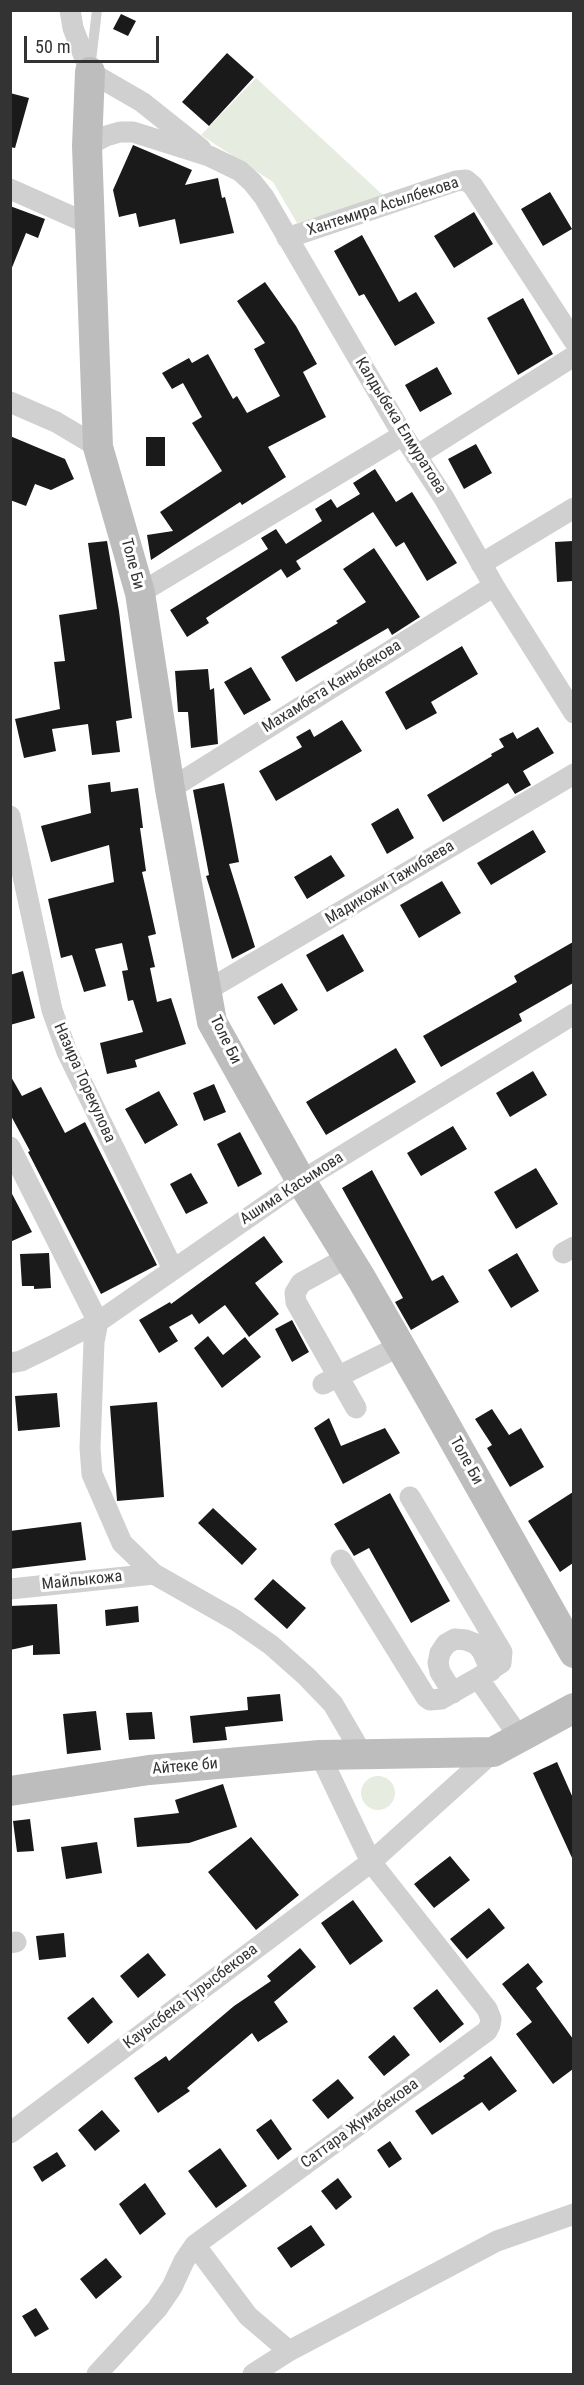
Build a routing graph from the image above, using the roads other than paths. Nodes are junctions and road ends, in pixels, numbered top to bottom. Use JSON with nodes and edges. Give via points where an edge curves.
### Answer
{"nodes":[{"id":1,"x":70,"y":10,"type":"edge"},
{"id":2,"x":97,"y":10,"type":"edge"},
{"id":3,"x":90,"y":72,"type":"junction"},
{"id":4,"x":87,"y":146,"type":"junction"},
{"id":5,"x":208,"y":156,"type":"junction"},
{"id":6,"x":10,"y":189,"type":"edge"},
{"id":7,"x":89,"y":224,"type":"junction"},
{"id":8,"x":287,"y":238,"type":"junction"},
{"id":9,"x":573,"y":341,"type":"edge"},
{"id":10,"x":573,"y":356,"type":"edge"},
{"id":11,"x":10,"y":402,"type":"edge"},
{"id":12,"x":403,"y":435,"type":"junction"},
{"id":13,"x":98,"y":447,"type":"junction"},
{"id":14,"x":416,"y":456,"type":"junction"},
{"id":15,"x":573,"y":508,"type":"edge"},
{"id":16,"x":481,"y":564,"type":"junction"},
{"id":17,"x":494,"y":586,"type":"junction"},
{"id":18,"x":140,"y":593,"type":"junction"},
{"id":19,"x":573,"y":713,"type":"edge"},
{"id":20,"x":573,"y":774,"type":"edge"},
{"id":21,"x":170,"y":789,"type":"junction"},
{"id":22,"x":10,"y":816,"type":"edge"},
{"id":23,"x":206,"y":991,"type":"junction"},
{"id":24,"x":573,"y":1014,"type":"edge"},
{"id":25,"x":10,"y":1147,"type":"edge"},
{"id":26,"x":301,"y":1181,"type":"junction"},
{"id":27,"x":348,"y":1257,"type":"junction"},
{"id":28,"x":173,"y":1269,"type":"junction"},
{"id":29,"x":98,"y":1322,"type":"junction"},
{"id":30,"x":400,"y":1346,"type":"junction"},
{"id":31,"x":10,"y":1363,"type":"edge"},
{"id":32,"x":331,"y":1380,"type":"junction"},
{"id":33,"x":356,"y":1408,"type":"dead end"},
{"id":34,"x":410,"y":1497,"type":"dead end"},
{"id":35,"x":341,"y":1560,"type":"dead end"},
{"id":36,"x":154,"y":1574,"type":"junction"},
{"id":37,"x":10,"y":1589,"type":"edge"},
{"id":38,"x":573,"y":1653,"type":"edge"},
{"id":39,"x":485,"y":1675,"type":"junction"},
{"id":40,"x":453,"y":1693,"type":"junction"},
{"id":41,"x":573,"y":1708,"type":"edge"},
{"id":42,"x":520,"y":1738,"type":"junction"},
{"id":43,"x":361,"y":1752,"type":"junction"},
{"id":44,"x":492,"y":1752,"type":"junction"},
{"id":45,"x":320,"y":1755,"type":"junction"},
{"id":46,"x":10,"y":1791,"type":"edge"},
{"id":47,"x":371,"y":1862,"type":"junction"},
{"id":48,"x":10,"y":2133,"type":"edge"},
{"id":49,"x":573,"y":2214,"type":"edge"},
{"id":50,"x":195,"y":2245,"type":"junction"},
{"id":51,"x":289,"y":2351,"type":"junction"},
{"id":52,"x":96,"y":2374,"type":"edge"},
{"id":53,"x":253,"y":2374,"type":"edge"}],
"edges":[{"from":1,"to":3,"type":"street"},
{"from":2,"to":3,"type":"lane"},
{"from":3,"to":4,"type":"street","name":"Толе Би"},
{"from":3,"to":5,"type":"street","name":"Калдыбека Елмуратова","via":[[142,102]]},
{"from":4,"to":5,"type":"street","name":"Калдыбека Елмуратова","via":[[106,136],[133,132]]},
{"from":4,"to":7,"type":"street","name":"Толе Би"},
{"from":5,"to":8,"type":"street","name":"Калдыбека Елмуратова","via":[[240,171],[252,182]]},
{"from":6,"to":7,"type":"street"},
{"from":7,"to":13,"type":"street","name":"Толе Би"},
{"from":8,"to":9,"type":"street","name":"Хантемира Асылбекова","via":[[466,180]]},
{"from":8,"to":12,"type":"street","name":"Калдыбека Елмуратова"},
{"from":10,"to":14,"type":"street"},
{"from":11,"to":13,"type":"street","via":[[56,422]]},
{"from":12,"to":14,"type":"street","name":"Калдыбека Елмуратова"},
{"from":12,"to":18,"type":"street"},
{"from":13,"to":18,"type":"street","name":"Толе Би"},
{"from":14,"to":16,"type":"street","name":"Калдыбека Елмуратова"},
{"from":15,"to":16,"type":"street"},
{"from":16,"to":17,"type":"street","name":"Калдыбека Елмуратова"},
{"from":17,"to":19,"type":"street","name":"Калдыбека Елмуратова"},
{"from":17,"to":21,"type":"street","name":"Махамбета Каныбекова"},
{"from":18,"to":21,"type":"street","name":"Толе Би"},
{"from":20,"to":23,"type":"street","name":"Мадикожи Тажибаева"},
{"from":21,"to":23,"type":"street","name":"Толе Би"},
{"from":22,"to":28,"type":"street","name":"Назира Торекулова","via":[[52,1010],[67,1053]]},
{"from":23,"to":26,"type":"street","name":"Толе Би","via":[[212,1022]]},
{"from":24,"to":26,"type":"street","name":"Ашима Касымова"},
{"from":25,"to":29,"type":"street"},
{"from":26,"to":27,"type":"street","name":"Толе Би"},
{"from":26,"to":28,"type":"street","name":"Ашима Касымова"},
{"from":27,"to":30,"type":"street","name":"Толе Би"},
{"from":27,"to":32,"type":"street","via":[[301,1283],[295,1293]]},
{"from":28,"to":29,"type":"street","name":"Ашима Касымова"},
{"from":29,"to":31,"type":"street","name":"Ашима Касымова"},
{"from":29,"to":36,"type":"street","via":[[94,1342],[92,1474],[122,1543]]},
{"from":30,"to":32,"type":"street"},
{"from":30,"to":38,"type":"street","name":"Толе Би"},
{"from":32,"to":33,"type":"street"},
{"from":34,"to":39,"type":"street","via":[[502,1652],[501,1664]]},
{"from":35,"to":40,"type":"street","via":[[426,1697],[434,1700]]},
{"from":36,"to":37,"type":"street","name":"Майлыкожа"},
{"from":36,"to":43,"type":"street","via":[[271,1645],[333,1704]]},
{"from":39,"to":40,"type":"street"},
{"from":39,"to":40,"type":"street","via":[[482,1651],[476,1644],[455,1639],[446,1644],[438,1663]]},
{"from":39,"to":42,"type":"street"},
{"from":41,"to":42,"type":"street"},
{"from":42,"to":44,"type":"street"},
{"from":43,"to":44,"type":"street","name":"Айтеке би"},
{"from":43,"to":45,"type":"street","name":"Айтеке би"},
{"from":44,"to":47,"type":"street","name":"Кауысбека Турысбекова"},
{"from":45,"to":46,"type":"street","name":"Айтеке би","via":[[149,1770]]},
{"from":45,"to":47,"type":"street"},
{"from":47,"to":48,"type":"street","name":"Кауысбека Турысбекова"},
{"from":47,"to":50,"type":"street","name":"Саттара Жумабекова","via":[[487,2009],[490,2025],[487,2031]]},
{"from":49,"to":51,"type":"street","via":[[497,2241]]},
{"from":50,"to":51,"type":"street","via":[[248,2316]]},
{"from":50,"to":52,"type":"street","name":"Саттара Жумабекова","via":[[157,2309]]},
{"from":51,"to":53,"type":"street"}]}
